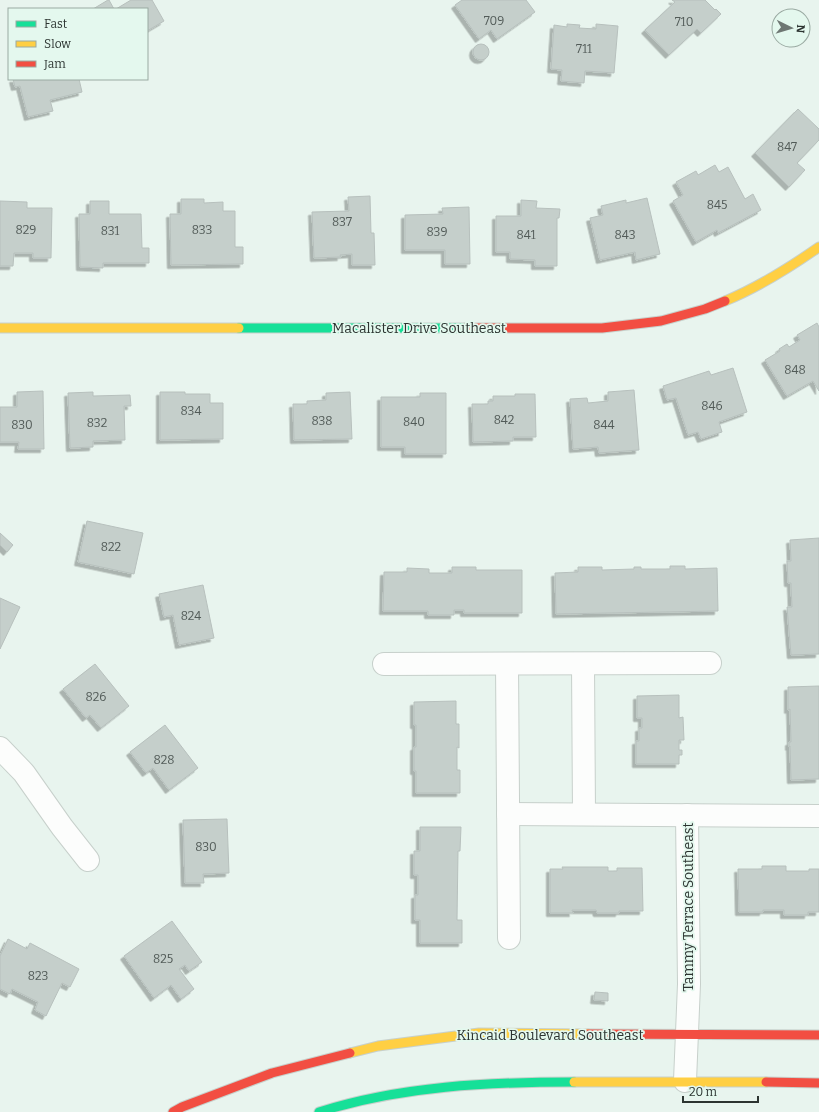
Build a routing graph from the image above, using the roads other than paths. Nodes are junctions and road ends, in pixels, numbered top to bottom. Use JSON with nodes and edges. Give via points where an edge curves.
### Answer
{"nodes":[{"id":1,"x":819,"y":247,"type":"edge"},
{"id":2,"x":0,"y":328,"type":"edge"},
{"id":3,"x":710,"y":663,"type":"dead end"},
{"id":4,"x":384,"y":664,"type":"dead end"},
{"id":5,"x":507,"y":664,"type":"junction"},
{"id":6,"x":583,"y":664,"type":"junction"},
{"id":7,"x":0,"y":748,"type":"edge"},
{"id":8,"x":508,"y":814,"type":"junction"},
{"id":9,"x":584,"y":814,"type":"junction"},
{"id":10,"x":688,"y":815,"type":"junction"},
{"id":11,"x":819,"y":816,"type":"edge"},
{"id":12,"x":88,"y":860,"type":"dead end"},
{"id":13,"x":509,"y":938,"type":"dead end"},
{"id":14,"x":688,"y":1035,"type":"junction"},
{"id":15,"x":819,"y":1035,"type":"edge"},
{"id":16,"x":685,"y":1081,"type":"junction"},
{"id":17,"x":819,"y":1083,"type":"edge"},
{"id":18,"x":174,"y":1112,"type":"edge"},
{"id":19,"x":318,"y":1112,"type":"edge"}],
"edges":[{"from":1,"to":2,"type":"street","name":"Macalister Drive Southeast","via":[[785,271],[745,293],[705,309],[661,321],[602,328]]},
{"from":3,"to":6,"type":"street"},
{"from":4,"to":5,"type":"street"},
{"from":5,"to":6,"type":"street"},
{"from":5,"to":8,"type":"street"},
{"from":6,"to":9,"type":"street"},
{"from":7,"to":12,"type":"street","via":[[24,773]]},
{"from":8,"to":9,"type":"street"},
{"from":8,"to":13,"type":"street"},
{"from":9,"to":10,"type":"street"},
{"from":10,"to":11,"type":"street","name":"Tammy Terrace Southeast"},
{"from":10,"to":14,"type":"street","name":"Tammy Terrace Southeast"},
{"from":14,"to":15,"type":"street","name":"Kincaid Boulevard Southeast"},
{"from":14,"to":16,"type":"street","name":"Tammy Terrace Southeast"},
{"from":14,"to":18,"type":"street","name":"Kincaid Boulevard Southeast","via":[[479,1033],[378,1046],[272,1073]]},
{"from":16,"to":17,"type":"street"},
{"from":16,"to":19,"type":"street","via":[[514,1082],[400,1092]]}]}
